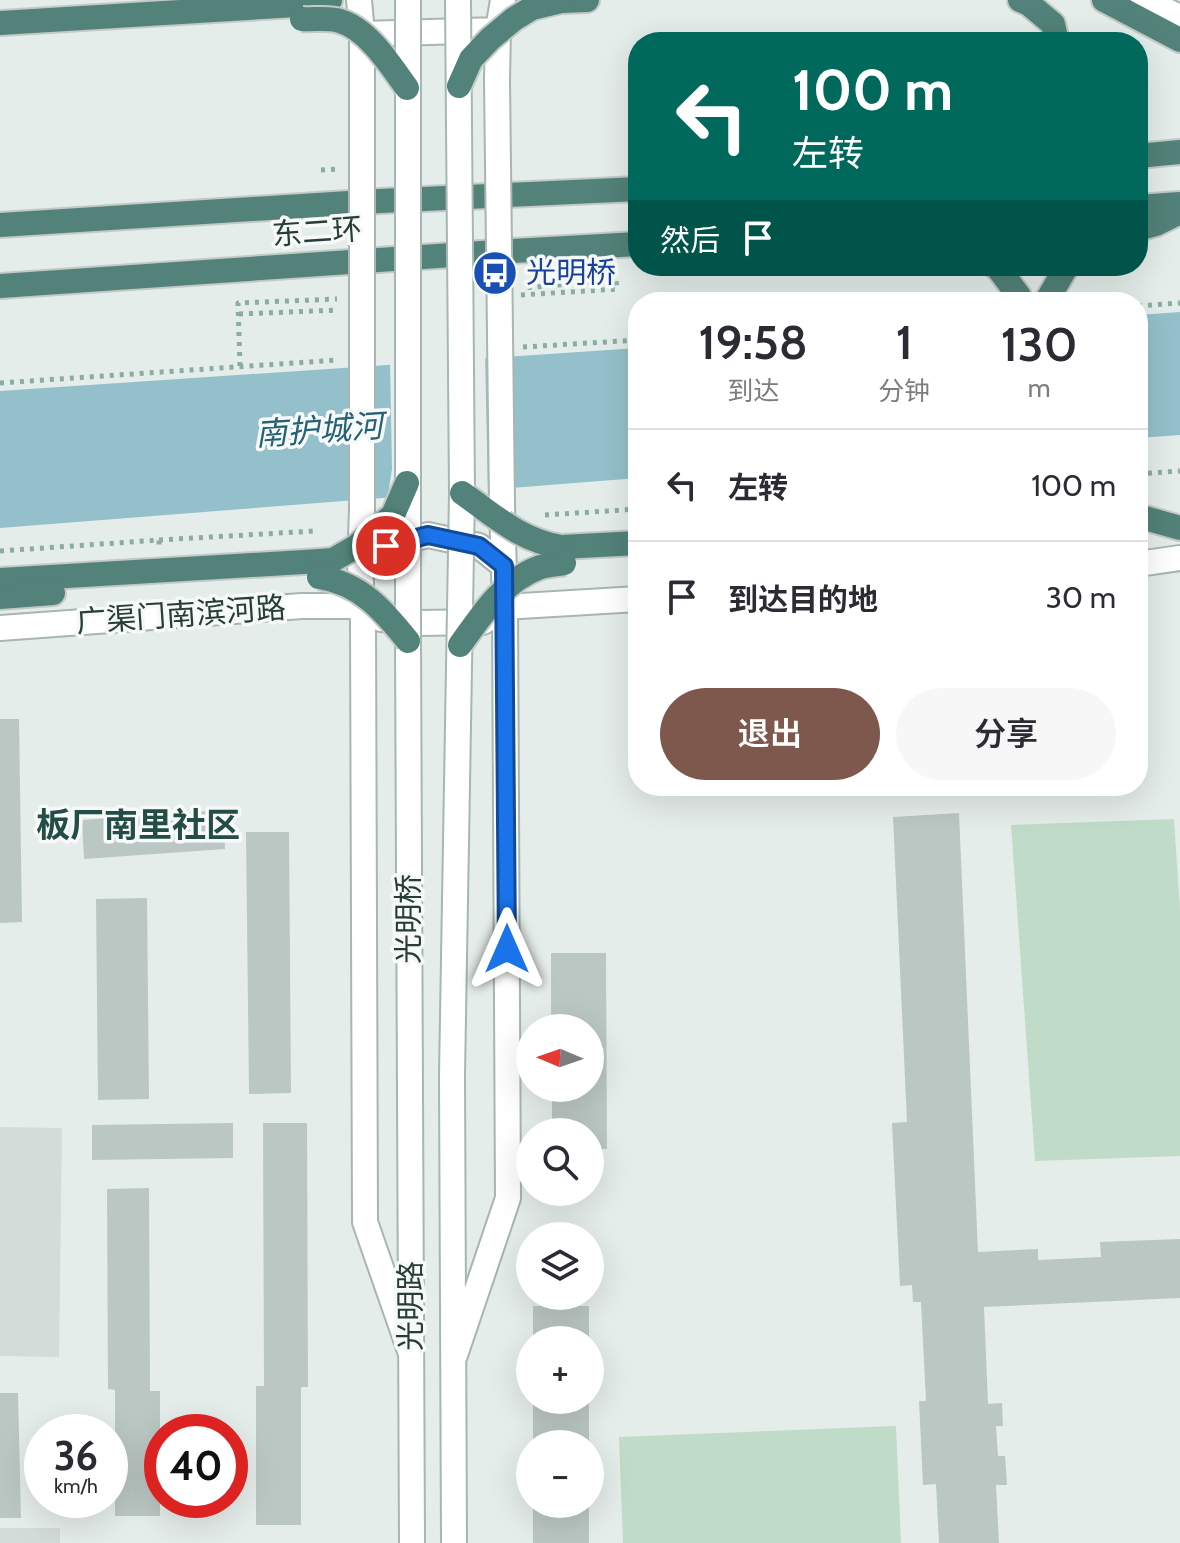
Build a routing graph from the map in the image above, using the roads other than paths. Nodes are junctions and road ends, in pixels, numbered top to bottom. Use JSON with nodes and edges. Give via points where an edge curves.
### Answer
{"nodes":[{"id":1,"x":330,"y":0,"type":"edge"},
{"id":2,"x":359,"y":0,"type":"edge"},
{"id":3,"x":408,"y":0,"type":"edge"},
{"id":4,"x":458,"y":0,"type":"edge"},
{"id":5,"x":503,"y":0,"type":"edge"},
{"id":6,"x":587,"y":0,"type":"edge"},
{"id":7,"x":1020,"y":0,"type":"edge"},
{"id":8,"x":1104,"y":0,"type":"edge"},
{"id":9,"x":1143,"y":0,"type":"edge"},
{"id":10,"x":561,"y":1,"type":"edge"},
{"id":11,"x":303,"y":12,"type":"junction"},
{"id":12,"x":1180,"y":17,"type":"edge"},
{"id":13,"x":0,"y":23,"type":"edge"},
{"id":14,"x":498,"y":30,"type":"junction"},
{"id":15,"x":1055,"y":32,"type":"edge"},
{"id":16,"x":362,"y":34,"type":"junction"},
{"id":17,"x":0,"y":37,"type":"edge"},
{"id":18,"x":1180,"y":40,"type":"edge"},
{"id":19,"x":459,"y":86,"type":"junction"},
{"id":20,"x":407,"y":88,"type":"junction"},
{"id":21,"x":1180,"y":152,"type":"edge"},
{"id":22,"x":1148,"y":155,"type":"edge"},
{"id":23,"x":628,"y":189,"type":"edge"},
{"id":24,"x":1180,"y":204,"type":"edge"},
{"id":25,"x":1148,"y":206,"type":"edge"},
{"id":26,"x":1180,"y":212,"type":"edge"},
{"id":27,"x":0,"y":225,"type":"edge"},
{"id":28,"x":1148,"y":226,"type":"edge"},
{"id":29,"x":628,"y":245,"type":"edge"},
{"id":30,"x":0,"y":286,"type":"edge"},
{"id":31,"x":407,"y":483,"type":"junction"},
{"id":32,"x":462,"y":493,"type":"junction"},
{"id":33,"x":1148,"y":519,"type":"edge"},
{"id":34,"x":1180,"y":528,"type":"edge"},
{"id":35,"x":628,"y":545,"type":"edge"},
{"id":36,"x":562,"y":555,"type":"junction"},
{"id":37,"x":628,"y":558,"type":"edge"},
{"id":38,"x":1180,"y":558,"type":"edge"},
{"id":39,"x":1148,"y":563,"type":"edge"},
{"id":40,"x":360,"y":565,"type":"junction"},
{"id":41,"x":504,"y":566,"type":"junction"},
{"id":42,"x":320,"y":569,"type":"junction"},
{"id":43,"x":0,"y":580,"type":"edge"},
{"id":44,"x":0,"y":597,"type":"edge"},
{"id":45,"x":628,"y":600,"type":"edge"},
{"id":46,"x":361,"y":606,"type":"junction"},
{"id":47,"x":505,"y":607,"type":"junction"},
{"id":48,"x":0,"y":628,"type":"edge"},
{"id":49,"x":408,"y":641,"type":"junction"},
{"id":50,"x":460,"y":645,"type":"junction"},
{"id":51,"x":410,"y":1069,"type":"joint"},
{"id":52,"x":452,"y":1075,"type":"joint"},
{"id":53,"x":411,"y":1355,"type":"junction"},
{"id":54,"x":454,"y":1357,"type":"junction"},
{"id":55,"x":412,"y":1543,"type":"edge"},
{"id":56,"x":454,"y":1543,"type":"edge"}],
"edges":[{"from":1,"to":11,"type":"highway"},
{"from":2,"to":16,"type":"street"},
{"from":3,"to":20,"type":"street","name":"光明桥","bridge":true},
{"from":4,"to":19,"type":"street","name":"光明桥","bridge":true},
{"from":5,"to":14,"type":"street"},
{"from":6,"to":10,"type":"highway"},
{"from":7,"to":15,"type":"highway","via":[[1053,24]]},
{"from":8,"to":18,"type":"highway"},
{"from":9,"to":12,"type":"street"},
{"from":10,"to":19,"type":"highway","bridge":true,"via":[[532,8],[490,39],[471,59]]},
{"from":11,"to":13,"type":"highway"},
{"from":11,"to":17,"type":"highway"},
{"from":11,"to":20,"type":"highway","bridge":true,"via":[[354,27],[382,52]]},
{"from":14,"to":16,"type":"street"},
{"from":14,"to":41,"type":"street","bridge":true},
{"from":16,"to":40,"type":"street","bridge":true},
{"from":19,"to":32,"type":"street","name":"光明桥","bridge":true},
{"from":20,"to":31,"type":"street","name":"光明桥","bridge":true},
{"from":21,"to":22,"type":"highway"},
{"from":23,"to":27,"type":"highway","name":"东二环"},
{"from":24,"to":25,"type":"highway"},
{"from":26,"to":28,"type":"highway"},
{"from":29,"to":30,"type":"highway","name":"东二环"},
{"from":31,"to":42,"type":"highway","bridge":true,"via":[[393,515]]},
{"from":31,"to":49,"type":"street","name":"光明桥","bridge":true},
{"from":32,"to":36,"type":"highway","bridge":true,"via":[[514,530]]},
{"from":32,"to":50,"type":"street","name":"光明桥","bridge":true},
{"from":33,"to":34,"type":"highway"},
{"from":35,"to":36,"type":"highway"},
{"from":36,"to":37,"type":"highway"},
{"from":36,"to":50,"type":"highway","bridge":true,"via":[[496,596]]},
{"from":38,"to":39,"type":"street"},
{"from":40,"to":41,"type":"street","via":[[386,546],[428,535],[479,546]]},
{"from":40,"to":46,"type":"street"},
{"from":41,"to":47,"type":"street"},
{"from":42,"to":43,"type":"highway"},
{"from":42,"to":44,"type":"highway","via":[[297,576]]},
{"from":42,"to":49,"type":"highway","bridge":true,"via":[[368,597]]},
{"from":45,"to":47,"type":"street"},
{"from":46,"to":47,"type":"street","via":[[381,619],[419,623],[483,622]]},
{"from":46,"to":48,"type":"street","name":"广渠门南滨河路"},
{"from":46,"to":53,"type":"street","via":[[365,1222]]},
{"from":47,"to":54,"type":"street","via":[[508,1198]]},
{"from":49,"to":51,"type":"street","name":"光明桥"},
{"from":50,"to":52,"type":"street","name":"光明桥","bridge":true},
{"from":51,"to":53,"type":"street","name":"光明路"},
{"from":52,"to":54,"type":"street","name":"光明路"},
{"from":53,"to":55,"type":"street","name":"光明路"},
{"from":54,"to":56,"type":"street","name":"光明路"}]}
